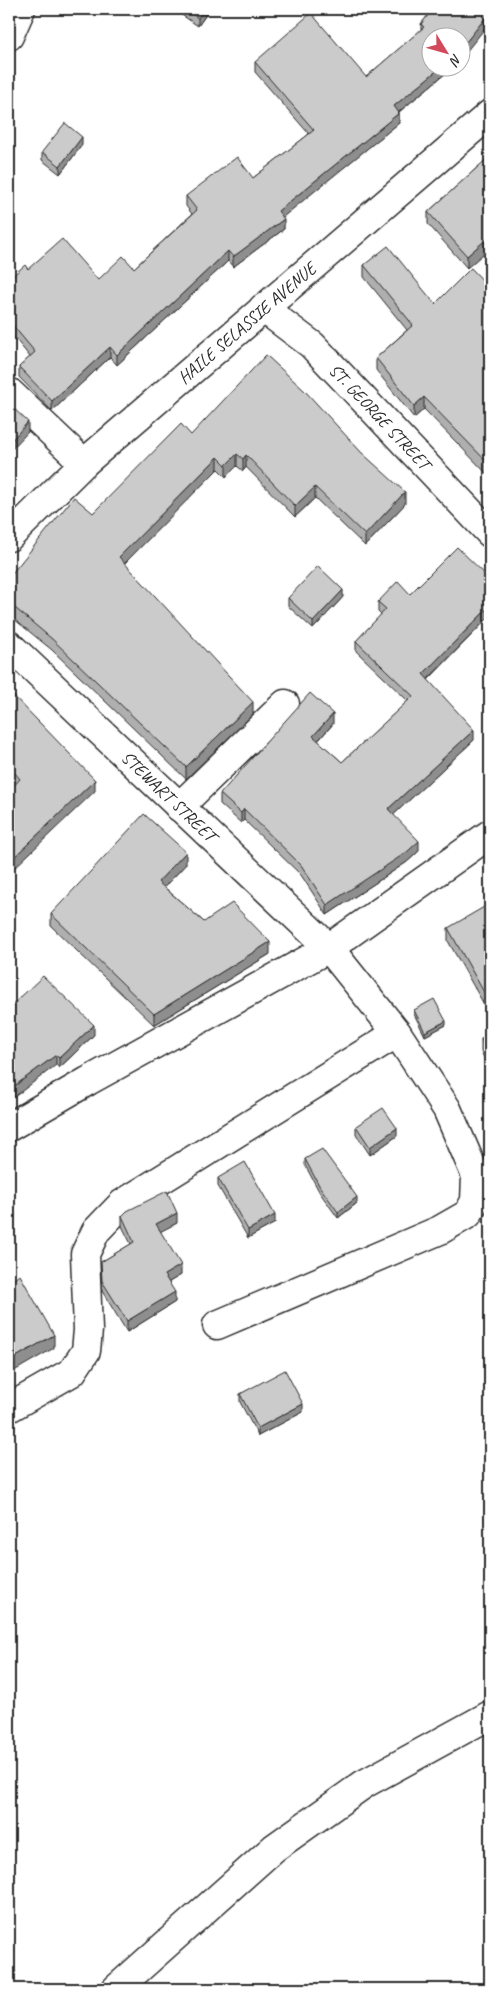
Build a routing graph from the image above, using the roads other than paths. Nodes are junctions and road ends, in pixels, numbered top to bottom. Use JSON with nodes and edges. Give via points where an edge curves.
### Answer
{"nodes":[{"id":1,"x":21,"y":9,"type":"edge"},
{"id":2,"x":9,"y":36,"type":"edge"},
{"id":3,"x":490,"y":114,"type":"edge"},
{"id":4,"x":263,"y":308,"type":"junction"},
{"id":5,"x":9,"y":392,"type":"edge"},
{"id":6,"x":84,"y":463,"type":"junction"},
{"id":7,"x":490,"y":533,"type":"edge"},
{"id":8,"x":9,"y":537,"type":"edge"},
{"id":9,"x":9,"y":645,"type":"edge"},
{"id":10,"x":285,"y":704,"type":"dead end"},
{"id":11,"x":179,"y":807,"type":"junction"},
{"id":12,"x":490,"y":834,"type":"edge"},
{"id":13,"x":330,"y":948,"type":"junction"},
{"id":14,"x":397,"y":1033,"type":"junction"},
{"id":15,"x":9,"y":1127,"type":"edge"},
{"id":16,"x":479,"y":1215,"type":"edge"},
{"id":17,"x":216,"y":1325,"type":"dead end"},
{"id":18,"x":9,"y":1408,"type":"edge"},
{"id":19,"x":490,"y":1715,"type":"edge"},
{"id":20,"x":116,"y":1989,"type":"edge"}],
"edges":[{"from":1,"to":2,"type":"main road"},
{"from":3,"to":4,"type":"main road","name":"HAILE SELASSIE AVENUE"},
{"from":4,"to":6,"type":"main road","name":"HAILE SELASSIE AVENUE"},
{"from":4,"to":7,"type":"main road","name":"ST. GEORGE STREET","via":[[312,345]]},
{"from":5,"to":6,"type":"main road"},
{"from":6,"to":8,"type":"main road","name":"HAILE SELASSIE AVENUE"},
{"from":9,"to":11,"type":"main road","name":"STEWART STREET"},
{"from":10,"to":11,"type":"main road"},
{"from":11,"to":13,"type":"main road","name":"STEWART STREET"},
{"from":12,"to":13,"type":"main road"},
{"from":13,"to":14,"type":"main road","name":"STEWART STREET"},
{"from":13,"to":15,"type":"main road"},
{"from":14,"to":16,"type":"main road","name":"STEWART STREET","via":[[447,1109],[476,1176]]},
{"from":14,"to":18,"type":"main road","via":[[122,1204],[96,1231],[86,1254],[86,1351],[72,1372]]},
{"from":16,"to":17,"type":"main road"},
{"from":19,"to":20,"type":"main road","via":[[364,1784],[274,1848]]}]}
